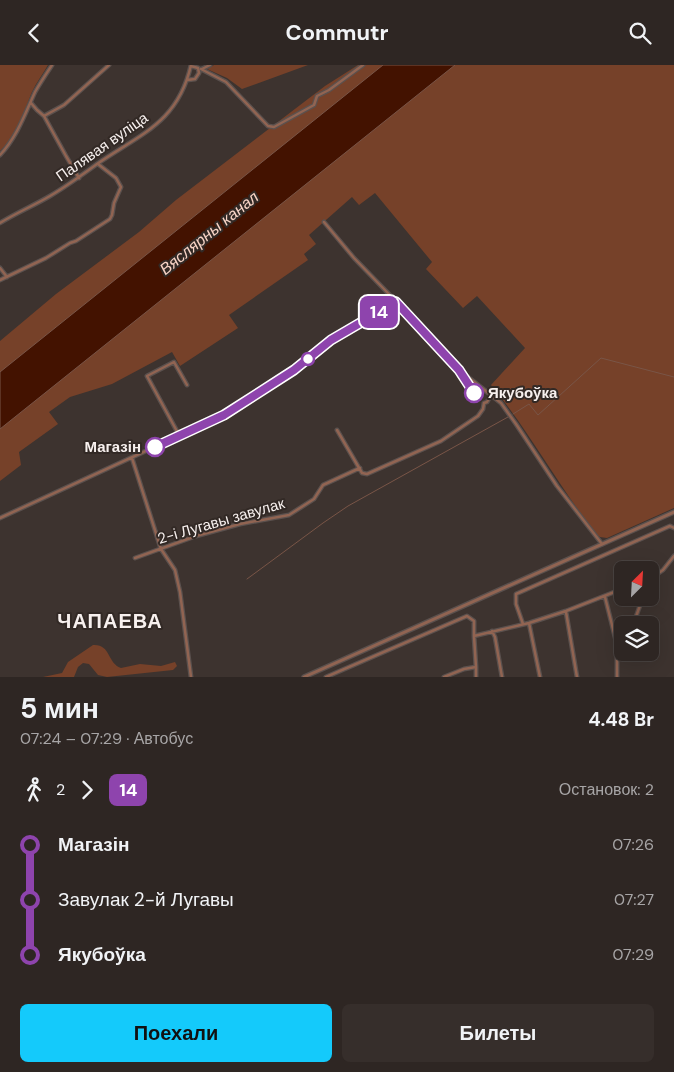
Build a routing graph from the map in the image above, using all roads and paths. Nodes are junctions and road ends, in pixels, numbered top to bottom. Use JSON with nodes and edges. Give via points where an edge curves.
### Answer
{"nodes":[{"id":1,"x":52,"y":65,"type":"edge"},
{"id":2,"x":109,"y":65,"type":"edge"},
{"id":3,"x":191,"y":65,"type":"edge"},
{"id":4,"x":210,"y":65,"type":"edge"},
{"id":5,"x":363,"y":65,"type":"edge"},
{"id":6,"x":200,"y":69,"type":"junction"},
{"id":7,"x":187,"y":80,"type":"junction"},
{"id":8,"x":31,"y":103,"type":"junction"},
{"id":9,"x":44,"y":116,"type":"junction"},
{"id":10,"x":0,"y":155,"type":"edge"},
{"id":11,"x":98,"y":164,"type":"junction"},
{"id":12,"x":79,"y":178,"type":"junction"},
{"id":13,"x":324,"y":222,"type":"dead end"},
{"id":14,"x":0,"y":223,"type":"edge"},
{"id":15,"x":0,"y":268,"type":"edge"},
{"id":16,"x":7,"y":277,"type":"junction"},
{"id":17,"x":0,"y":280,"type":"edge"},
{"id":18,"x":396,"y":302,"type":"junction"},
{"id":19,"x":187,"y":385,"type":"dead end"},
{"id":20,"x":491,"y":395,"type":"junction"},
{"id":21,"x":337,"y":430,"type":"dead end"},
{"id":22,"x":179,"y":435,"type":"junction"},
{"id":23,"x":132,"y":458,"type":"junction"},
{"id":24,"x":360,"y":468,"type":"junction"},
{"id":25,"x":674,"y":512,"type":"edge"},
{"id":26,"x":0,"y":518,"type":"edge"},
{"id":27,"x":674,"y":528,"type":"edge"},
{"id":28,"x":602,"y":544,"type":"junction"},
{"id":29,"x":161,"y":549,"type":"junction"},
{"id":30,"x":674,"y":556,"type":"edge"},
{"id":31,"x":135,"y":558,"type":"dead end"},
{"id":32,"x":659,"y":573,"type":"edge"},
{"id":33,"x":614,"y":593,"type":"edge"},
{"id":34,"x":605,"y":597,"type":"junction"},
{"id":35,"x":566,"y":611,"type":"junction"},
{"id":36,"x":529,"y":623,"type":"junction"},
{"id":37,"x":523,"y":624,"type":"junction"},
{"id":38,"x":492,"y":631,"type":"junction"},
{"id":39,"x":614,"y":633,"type":"edge"},
{"id":40,"x":474,"y":636,"type":"junction"},
{"id":41,"x":618,"y":661,"type":"edge"},
{"id":42,"x":476,"y":667,"type":"junction"},
{"id":43,"x":191,"y":677,"type":"edge"},
{"id":44,"x":304,"y":677,"type":"edge"},
{"id":45,"x":326,"y":677,"type":"edge"},
{"id":46,"x":444,"y":677,"type":"edge"},
{"id":47,"x":476,"y":677,"type":"edge"},
{"id":48,"x":502,"y":677,"type":"edge"},
{"id":49,"x":540,"y":677,"type":"edge"},
{"id":50,"x":577,"y":677,"type":"edge"},
{"id":51,"x":618,"y":677,"type":"edge"}],
"edges":[{"from":1,"to":8,"type":"street"},
{"from":2,"to":9,"type":"street","via":[[68,101]]},
{"from":3,"to":6,"type":"street"},
{"from":3,"to":7,"type":"street","name":"Палявая вуліца"},
{"from":4,"to":6,"type":"street"},
{"from":5,"to":6,"type":"street","via":[[317,96],[314,105],[274,127],[268,126],[226,82]]},
{"from":6,"to":7,"type":"street","via":[[195,79]]},
{"from":7,"to":11,"type":"street","name":"Палявая вуліца","via":[[175,103],[150,130]]},
{"from":8,"to":9,"type":"street"},
{"from":8,"to":10,"type":"street","via":[[10,145]]},
{"from":9,"to":12,"type":"street"},
{"from":11,"to":12,"type":"street","name":"Палявая вуліца"},
{"from":11,"to":16,"type":"street","via":[[116,178],[120,187],[110,219],[46,258]]},
{"from":12,"to":14,"type":"street","name":"Палявая вуліца"},
{"from":13,"to":18,"type":"street"},
{"from":15,"to":16,"type":"street"},
{"from":16,"to":17,"type":"street"},
{"from":18,"to":20,"type":"street","via":[[459,370]]},
{"from":18,"to":22,"type":"street","via":[[331,340],[294,370],[224,415]]},
{"from":19,"to":22,"type":"street","via":[[174,362],[147,377]]},
{"from":20,"to":24,"type":"street","name":"2-і Лугавы завулак","via":[[478,416],[441,441],[367,474]]},
{"from":20,"to":28,"type":"street","via":[[501,403],[557,486]]},
{"from":21,"to":24,"type":"street"},
{"from":22,"to":23,"type":"street"},
{"from":23,"to":26,"type":"street"},
{"from":23,"to":29,"type":"street"},
{"from":24,"to":29,"type":"street","name":"2-і Лугавы завулак","via":[[323,485],[314,499],[289,515],[240,524]]},
{"from":25,"to":28,"type":"street"},
{"from":27,"to":37,"type":"street","via":[[670,526],[516,594]]},
{"from":28,"to":44,"type":"street"},
{"from":29,"to":31,"type":"street","name":"2-і Лугавы завулак"},
{"from":29,"to":43,"type":"street","via":[[175,570]]},
{"from":30,"to":32,"type":"street"},
{"from":33,"to":34,"type":"street"},
{"from":34,"to":35,"type":"street"},
{"from":34,"to":39,"type":"street"},
{"from":35,"to":36,"type":"street"},
{"from":35,"to":50,"type":"street"},
{"from":36,"to":37,"type":"street"},
{"from":36,"to":49,"type":"street"},
{"from":37,"to":38,"type":"street"},
{"from":38,"to":40,"type":"street"},
{"from":38,"to":48,"type":"street"},
{"from":40,"to":42,"type":"street"},
{"from":40,"to":45,"type":"street","via":[[474,621],[467,616]]},
{"from":41,"to":51,"type":"street"},
{"from":42,"to":46,"type":"street"},
{"from":42,"to":47,"type":"street"}]}
